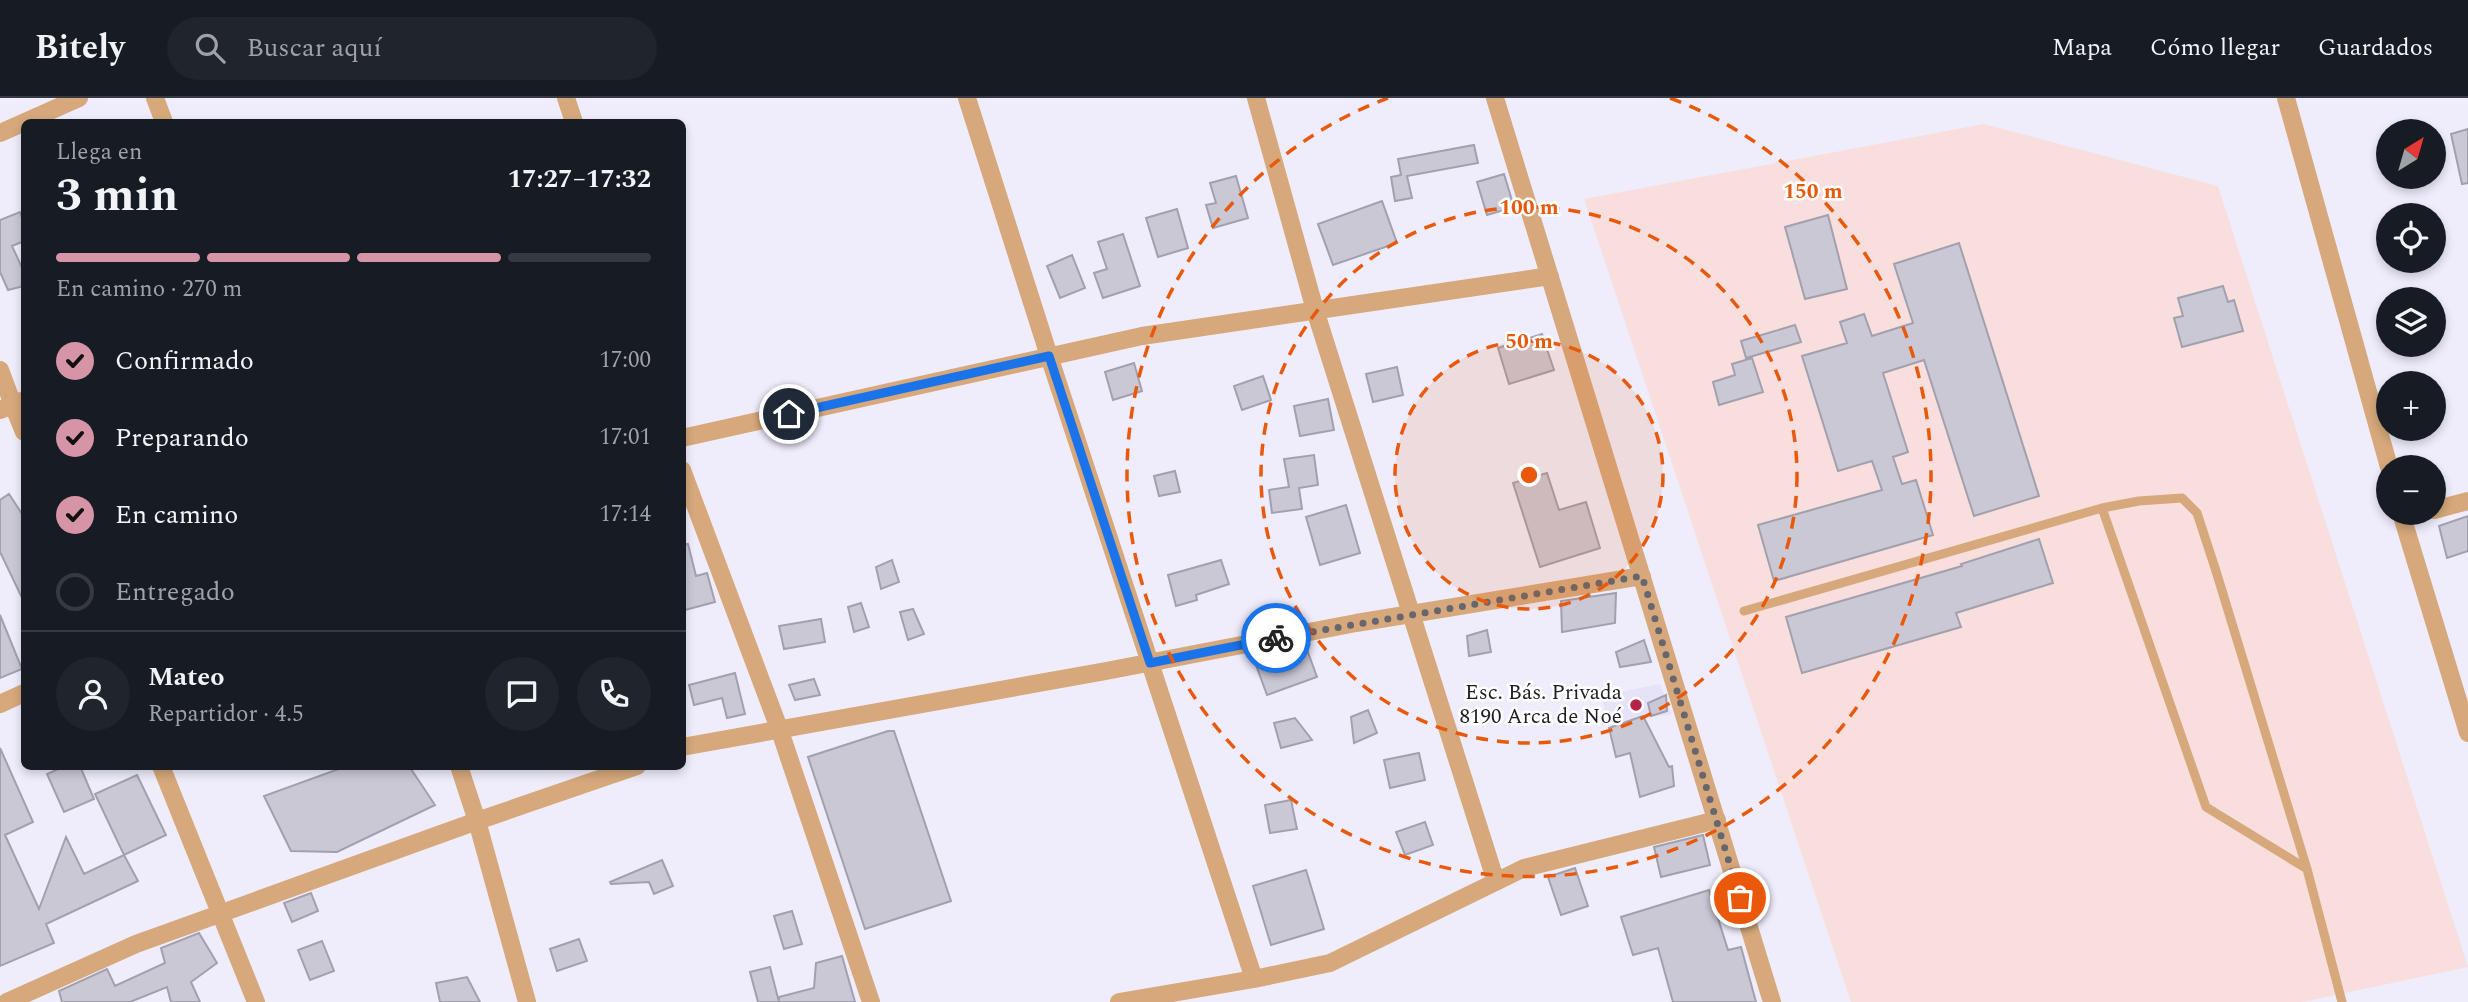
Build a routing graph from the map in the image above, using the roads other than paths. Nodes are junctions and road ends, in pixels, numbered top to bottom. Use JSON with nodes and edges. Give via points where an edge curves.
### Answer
{"nodes":[{"id":1,"x":79,"y":98,"type":"edge"},
{"id":2,"x":155,"y":98,"type":"edge"},
{"id":3,"x":566,"y":98,"type":"edge"},
{"id":4,"x":967,"y":98,"type":"edge"},
{"id":5,"x":1256,"y":98,"type":"edge"},
{"id":6,"x":1495,"y":98,"type":"edge"},
{"id":7,"x":2286,"y":98,"type":"edge"},
{"id":8,"x":32,"y":119,"type":"edge"},
{"id":9,"x":163,"y":119,"type":"edge"},
{"id":10,"x":573,"y":119,"type":"edge"},
{"id":11,"x":21,"y":124,"type":"edge"},
{"id":12,"x":0,"y":133,"type":"edge"},
{"id":13,"x":1550,"y":276,"type":"junction"},
{"id":14,"x":1315,"y":310,"type":"junction"},
{"id":15,"x":1049,"y":356,"type":"junction"},
{"id":16,"x":0,"y":370,"type":"edge"},
{"id":17,"x":13,"y":405,"type":"edge"},
{"id":18,"x":21,"y":425,"type":"edge"},
{"id":19,"x":686,"y":437,"type":"edge"},
{"id":20,"x":2386,"y":455,"type":"edge"},
{"id":21,"x":686,"y":481,"type":"edge"},
{"id":22,"x":2468,"y":501,"type":"edge"},
{"id":23,"x":2446,"y":507,"type":"edge"},
{"id":24,"x":2102,"y":508,"type":"junction"},
{"id":25,"x":2405,"y":525,"type":"edge"},
{"id":26,"x":1642,"y":576,"type":"junction"},
{"id":27,"x":1744,"y":611,"type":"dead end"},
{"id":28,"x":1409,"y":615,"type":"junction"},
{"id":29,"x":1150,"y":663,"type":"junction"},
{"id":30,"x":21,"y":694,"type":"edge"},
{"id":31,"x":0,"y":704,"type":"edge"},
{"id":32,"x":780,"y":731,"type":"junction"},
{"id":33,"x":2468,"y":733,"type":"edge"},
{"id":34,"x":686,"y":746,"type":"edge"},
{"id":35,"x":163,"y":770,"type":"edge"},
{"id":36,"x":460,"y":770,"type":"edge"},
{"id":37,"x":625,"y":770,"type":"edge"},
{"id":38,"x":1717,"y":820,"type":"junction"},
{"id":39,"x":477,"y":821,"type":"junction"},
{"id":40,"x":2307,"y":869,"type":"junction"},
{"id":41,"x":1496,"y":882,"type":"junction"},
{"id":42,"x":220,"y":914,"type":"junction"},
{"id":43,"x":1254,"y":979,"type":"junction"},
{"id":44,"x":6,"y":1002,"type":"edge"},
{"id":45,"x":256,"y":1002,"type":"edge"},
{"id":46,"x":527,"y":1002,"type":"edge"},
{"id":47,"x":871,"y":1002,"type":"edge"},
{"id":48,"x":1119,"y":1002,"type":"edge"},
{"id":49,"x":1772,"y":1002,"type":"edge"},
{"id":50,"x":2342,"y":1002,"type":"edge"}],
"edges":[{"from":1,"to":8,"type":"street"},
{"from":2,"to":9,"type":"street"},
{"from":3,"to":10,"type":"street"},
{"from":4,"to":15,"type":"street"},
{"from":5,"to":14,"type":"street"},
{"from":6,"to":13,"type":"street"},
{"from":7,"to":20,"type":"street"},
{"from":11,"to":12,"type":"street"},
{"from":13,"to":14,"type":"street"},
{"from":13,"to":26,"type":"street"},
{"from":14,"to":15,"type":"street","via":[[1142,335]]},
{"from":14,"to":28,"type":"street"},
{"from":15,"to":19,"type":"street"},
{"from":15,"to":29,"type":"street"},
{"from":16,"to":17,"type":"street"},
{"from":17,"to":18,"type":"street"},
{"from":21,"to":32,"type":"street"},
{"from":22,"to":23,"type":"street"},
{"from":24,"to":27,"type":"lane"},
{"from":24,"to":40,"type":"lane","via":[[2206,807]]},
{"from":24,"to":40,"type":"lane","via":[[2182,498],[2197,513]]},
{"from":25,"to":33,"type":"street"},
{"from":26,"to":28,"type":"street"},
{"from":26,"to":38,"type":"street"},
{"from":28,"to":29,"type":"street"},
{"from":28,"to":41,"type":"street"},
{"from":29,"to":32,"type":"street"},
{"from":29,"to":43,"type":"street"},
{"from":30,"to":31,"type":"street"},
{"from":32,"to":34,"type":"street"},
{"from":32,"to":47,"type":"street"},
{"from":35,"to":42,"type":"street"},
{"from":36,"to":39,"type":"street"},
{"from":37,"to":39,"type":"street"},
{"from":38,"to":41,"type":"street","via":[[1524,868]]},
{"from":38,"to":49,"type":"street"},
{"from":39,"to":42,"type":"street"},
{"from":39,"to":46,"type":"street"},
{"from":40,"to":50,"type":"lane"},
{"from":41,"to":43,"type":"street","via":[[1330,963]]},
{"from":42,"to":44,"type":"street","via":[[136,944]]},
{"from":42,"to":45,"type":"street"},
{"from":43,"to":48,"type":"street"}]}
